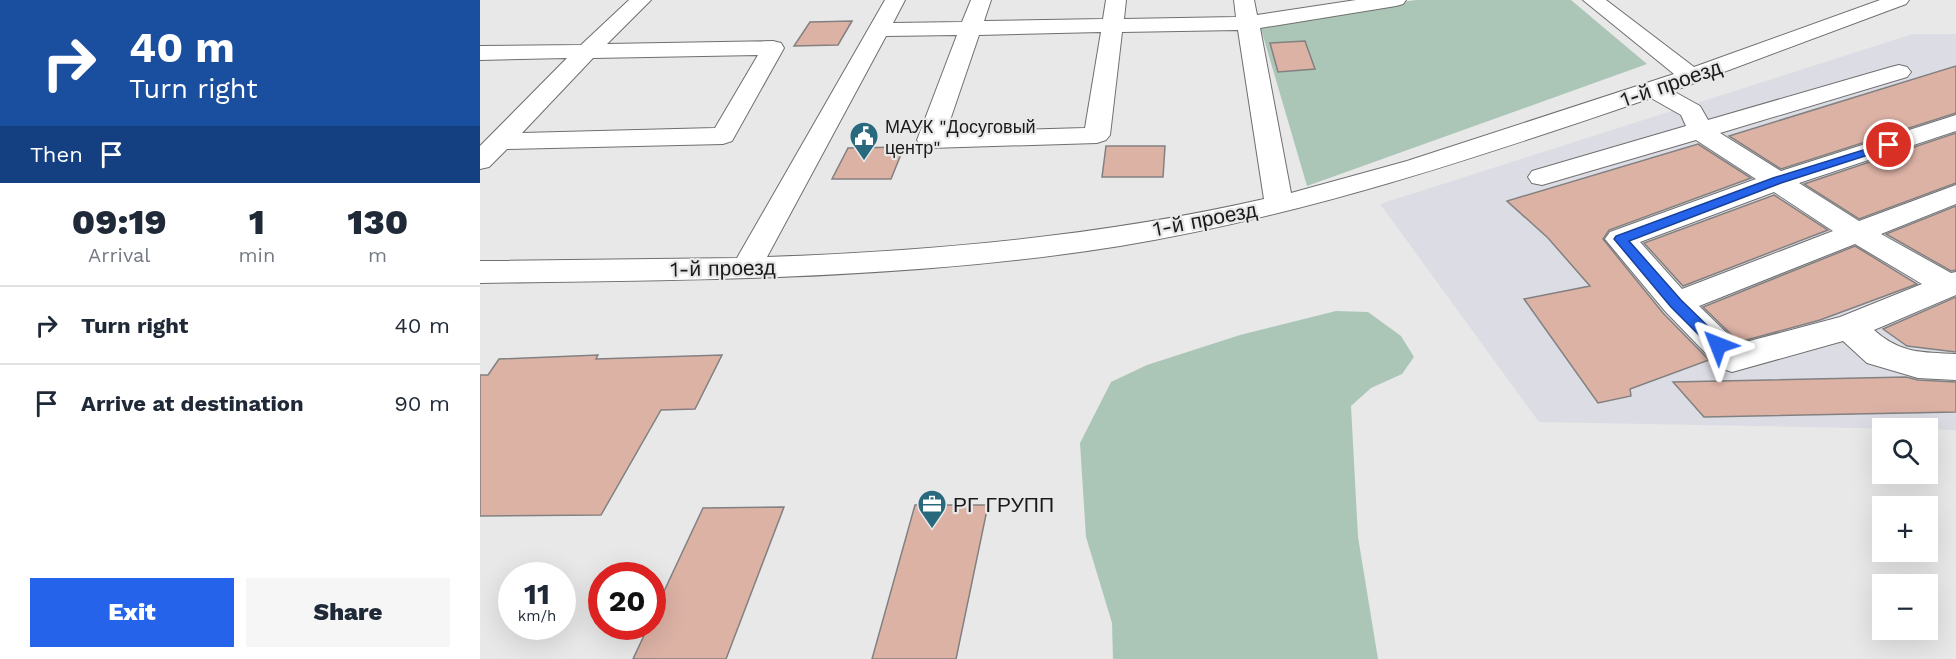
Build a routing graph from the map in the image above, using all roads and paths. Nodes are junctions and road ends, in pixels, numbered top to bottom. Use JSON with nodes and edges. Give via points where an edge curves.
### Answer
{"nodes":[{"id":1,"x":641,"y":0,"type":"edge"},
{"id":2,"x":895,"y":0,"type":"edge"},
{"id":3,"x":981,"y":0,"type":"edge"},
{"id":4,"x":1116,"y":0,"type":"edge"},
{"id":5,"x":1396,"y":0,"type":"edge"},
{"id":6,"x":1593,"y":0,"type":"edge"},
{"id":7,"x":1885,"y":2,"type":"edge"},
{"id":8,"x":1246,"y":12,"type":"edge"},
{"id":9,"x":1113,"y":27,"type":"junction"},
{"id":10,"x":970,"y":29,"type":"junction"},
{"id":11,"x":877,"y":30,"type":"junction"},
{"id":12,"x":587,"y":51,"type":"junction"},
{"id":13,"x":480,"y":52,"type":"edge"},
{"id":14,"x":1899,"y":72,"type":"dead end"},
{"id":15,"x":1692,"y":77,"type":"junction"},
{"id":16,"x":1654,"y":90,"type":"junction"},
{"id":17,"x":1956,"y":123,"type":"edge"},
{"id":18,"x":1702,"y":132,"type":"junction"},
{"id":19,"x":500,"y":141,"type":"junction"},
{"id":20,"x":480,"y":161,"type":"edge"},
{"id":21,"x":1542,"y":177,"type":"dead end"},
{"id":22,"x":1777,"y":181,"type":"junction"},
{"id":23,"x":1956,"y":194,"type":"edge"},
{"id":24,"x":1279,"y":204,"type":"junction"},
{"id":25,"x":1857,"y":233,"type":"junction"},
{"id":26,"x":746,"y":268,"type":"junction"},
{"id":27,"x":480,"y":272,"type":"edge"},
{"id":28,"x":1952,"y":285,"type":"edge"},
{"id":29,"x":1676,"y":303,"type":"junction"},
{"id":30,"x":1849,"y":327,"type":"junction"},
{"id":31,"x":1956,"y":367,"type":"edge"}],
"edges":[{"from":1,"to":12,"type":"street"},
{"from":2,"to":11,"type":"street"},
{"from":3,"to":10,"type":"street"},
{"from":4,"to":9,"type":"street"},
{"from":5,"to":8,"type":"street"},
{"from":6,"to":15,"type":"street"},
{"from":7,"to":15,"type":"street","name":"1-й проезд"},
{"from":8,"to":9,"type":"street"},
{"from":8,"to":24,"type":"street"},
{"from":9,"to":10,"type":"street"},
{"from":9,"to":10,"type":"street","via":[[1097,135],[930,140]]},
{"from":10,"to":11,"type":"street"},
{"from":11,"to":26,"type":"street"},
{"from":12,"to":13,"type":"street"},
{"from":12,"to":19,"type":"street"},
{"from":12,"to":19,"type":"street","via":[[773,48],[723,136]]},
{"from":14,"to":18,"type":"street"},
{"from":15,"to":16,"type":"street","name":"1-й проезд"},
{"from":16,"to":18,"type":"street","via":[[1691,111]]},
{"from":16,"to":24,"type":"street","name":"1-й проезд","via":[[1381,177]]},
{"from":17,"to":22,"type":"street"},
{"from":18,"to":21,"type":"street"},
{"from":18,"to":22,"type":"street"},
{"from":19,"to":20,"type":"street"},
{"from":22,"to":25,"type":"street"},
{"from":22,"to":29,"type":"street","via":[[1620,239]]},
{"from":23,"to":25,"type":"street"},
{"from":24,"to":26,"type":"street","name":"1-й проезд","via":[[1168,228],[1038,248],[933,260]]},
{"from":25,"to":28,"type":"street"},
{"from":25,"to":29,"type":"street"},
{"from":26,"to":27,"type":"street","name":"1-й проезд"},
{"from":28,"to":30,"type":"street"},
{"from":29,"to":30,"type":"street","via":[[1732,359]]},
{"from":30,"to":31,"type":"street","via":[[1879,354],[1918,365]]}]}
